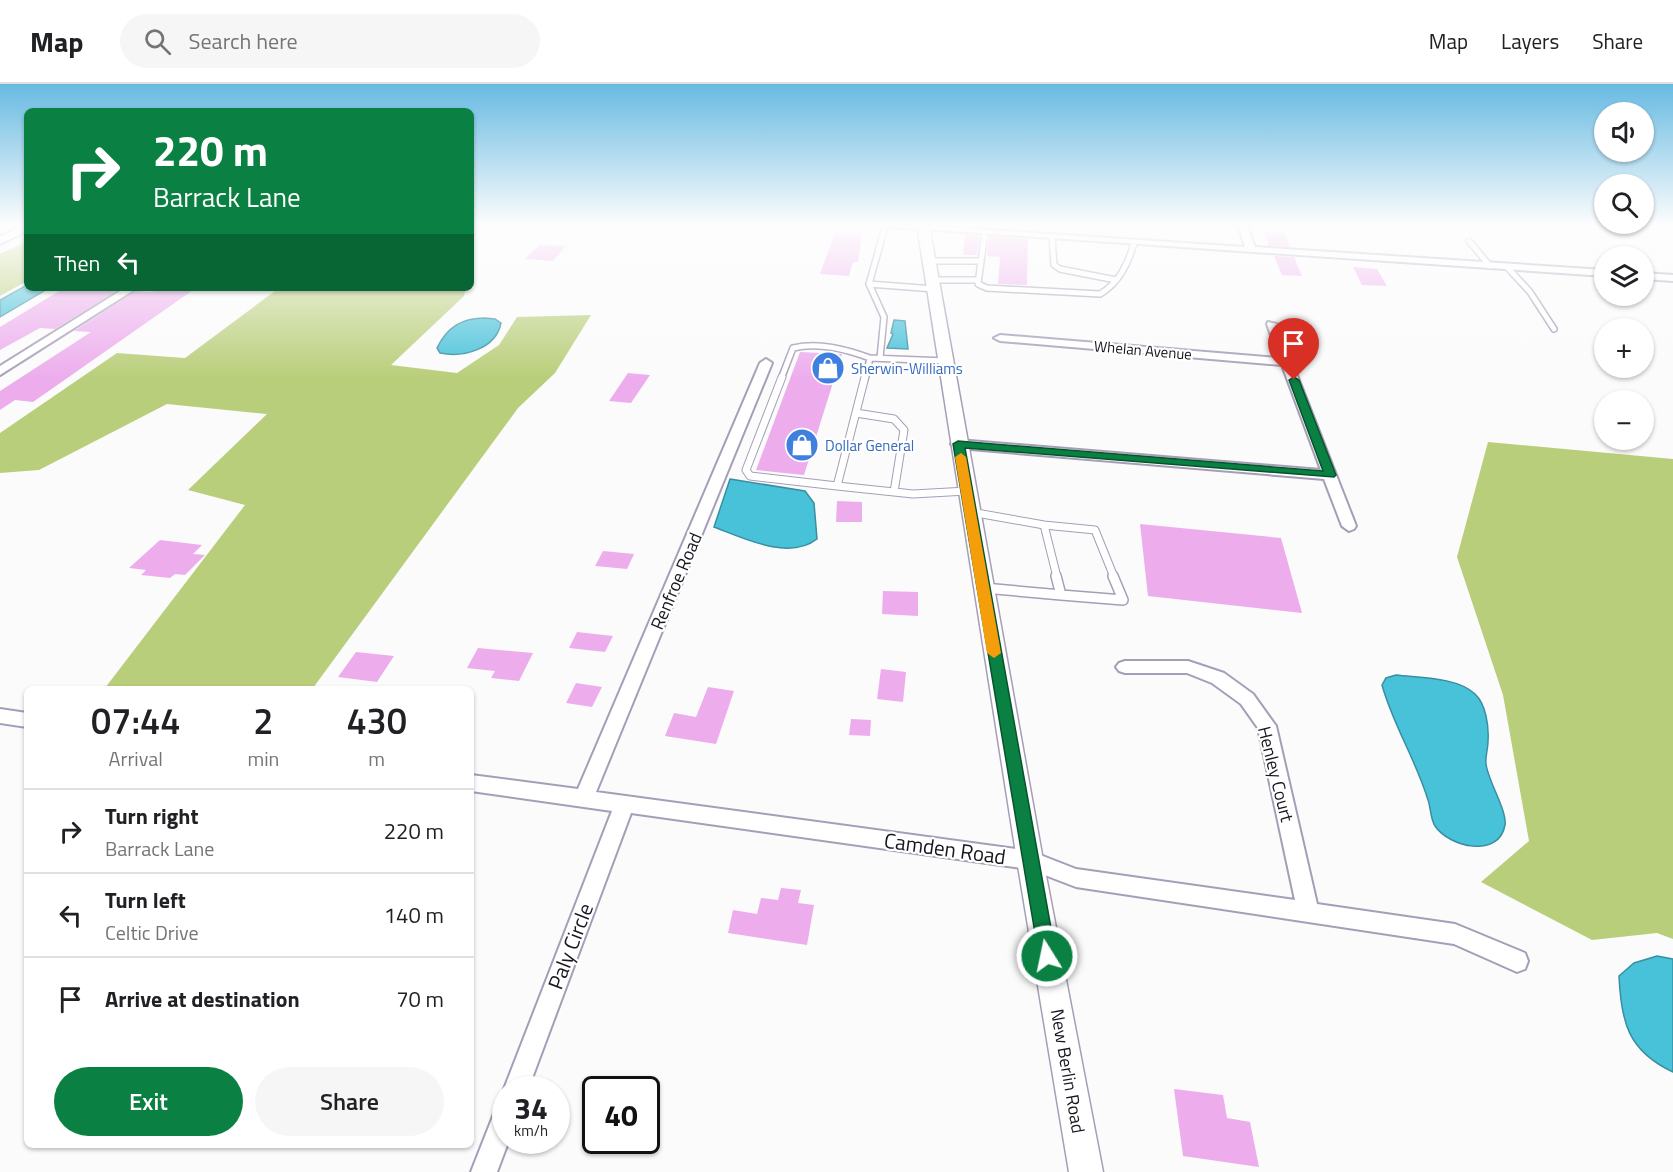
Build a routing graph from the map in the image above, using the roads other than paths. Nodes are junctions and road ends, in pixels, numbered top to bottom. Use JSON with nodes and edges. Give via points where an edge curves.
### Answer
{"nodes":[{"id":1,"x":871,"y":276,"type":"edge"},
{"id":2,"x":931,"y":276,"type":"edge"},
{"id":3,"x":979,"y":276,"type":"edge"},
{"id":4,"x":1092,"y":276,"type":"edge"},
{"id":5,"x":1119,"y":276,"type":"edge"},
{"id":6,"x":1515,"y":276,"type":"edge"},
{"id":7,"x":1654,"y":277,"type":"edge"},
{"id":8,"x":1673,"y":278,"type":"edge"},
{"id":9,"x":978,"y":280,"type":"junction"},
{"id":10,"x":1116,"y":280,"type":"junction"},
{"id":11,"x":869,"y":284,"type":"junction"},
{"id":12,"x":933,"y":285,"type":"junction"},
{"id":13,"x":127,"y":291,"type":"edge"},
{"id":14,"x":1272,"y":324,"type":"dead end"},
{"id":15,"x":1554,"y":329,"type":"dead end"},
{"id":16,"x":1000,"y":338,"type":"dead end"},
{"id":17,"x":870,"y":358,"type":"junction"},
{"id":18,"x":880,"y":358,"type":"junction"},
{"id":19,"x":946,"y":361,"type":"junction"},
{"id":20,"x":1287,"y":362,"type":"junction"},
{"id":21,"x":766,"y":363,"type":"dead end"},
{"id":22,"x":0,"y":371,"type":"edge"},
{"id":23,"x":856,"y":413,"type":"junction"},
{"id":24,"x":958,"y":444,"type":"junction"},
{"id":25,"x":1330,"y":475,"type":"junction"},
{"id":26,"x":837,"y":486,"type":"junction"},
{"id":27,"x":967,"y":491,"type":"junction"},
{"id":28,"x":894,"y":492,"type":"junction"},
{"id":29,"x":970,"y":512,"type":"junction"},
{"id":30,"x":1044,"y":525,"type":"junction"},
{"id":31,"x":1349,"y":526,"type":"dead end"},
{"id":32,"x":983,"y":588,"type":"junction"},
{"id":33,"x":1061,"y":595,"type":"junction"},
{"id":34,"x":1125,"y":667,"type":"dead end"},
{"id":35,"x":0,"y":717,"type":"edge"},
{"id":36,"x":24,"y":720,"type":"edge"},
{"id":37,"x":474,"y":783,"type":"edge"},
{"id":38,"x":584,"y":798,"type":"junction"},
{"id":39,"x":625,"y":804,"type":"junction"},
{"id":40,"x":1030,"y":860,"type":"junction"},
{"id":41,"x":1308,"y":910,"type":"junction"},
{"id":42,"x":1517,"y":962,"type":"dead end"},
{"id":43,"x":521,"y":1076,"type":"edge"},
{"id":44,"x":492,"y":1152,"type":"edge"},
{"id":45,"x":484,"y":1172,"type":"edge"},
{"id":46,"x":1086,"y":1172,"type":"edge"}],
"edges":[{"from":1,"to":11,"type":"lane"},
{"from":2,"to":12,"type":"street","name":"New Berlin Road"},
{"from":3,"to":9,"type":"lane"},
{"from":4,"to":10,"type":"lane"},
{"from":5,"to":10,"type":"lane"},
{"from":6,"to":15,"type":"lane"},
{"from":7,"to":8,"type":"street"},
{"from":9,"to":10,"type":"lane","via":[[980,286],[987,288],[1090,294],[1106,291]]},
{"from":9,"to":12,"type":"lane"},
{"from":11,"to":12,"type":"lane"},
{"from":11,"to":18,"type":"lane","via":[[884,317]]},
{"from":12,"to":19,"type":"street","name":"New Berlin Road"},
{"from":13,"to":22,"type":"street"},
{"from":14,"to":20,"type":"street"},
{"from":16,"to":20,"type":"street","name":"Whelan Avenue"},
{"from":17,"to":18,"type":"lane"},
{"from":17,"to":23,"type":"lane"},
{"from":17,"to":26,"type":"lane","via":[[838,349],[802,345],[793,348],[746,470],[750,476]]},
{"from":18,"to":19,"type":"lane"},
{"from":19,"to":24,"type":"street","name":"New Berlin Road"},
{"from":20,"to":25,"type":"street"},
{"from":21,"to":38,"type":"street","name":"Renfroe Road"},
{"from":23,"to":26,"type":"lane"},
{"from":23,"to":28,"type":"lane","via":[[894,418],[904,430]]},
{"from":24,"to":25,"type":"street"},
{"from":24,"to":27,"type":"street","name":"New Berlin Road"},
{"from":25,"to":31,"type":"street"},
{"from":26,"to":28,"type":"lane"},
{"from":27,"to":28,"type":"lane"},
{"from":27,"to":29,"type":"street","name":"New Berlin Road"},
{"from":29,"to":30,"type":"lane"},
{"from":29,"to":32,"type":"street","name":"New Berlin Road"},
{"from":30,"to":33,"type":"lane"},
{"from":30,"to":33,"type":"lane","via":[[1095,530],[1124,600]]},
{"from":32,"to":33,"type":"lane"},
{"from":32,"to":40,"type":"street","name":"New Berlin Road"},
{"from":34,"to":41,"type":"street","name":"Henley Court","via":[[1188,667],[1218,678],[1247,699],[1267,726]]},
{"from":35,"to":36,"type":"street"},
{"from":37,"to":38,"type":"street","name":"Camden Road"},
{"from":38,"to":39,"type":"street","name":"Camden Road"},
{"from":39,"to":40,"type":"street","name":"Camden Road"},
{"from":39,"to":43,"type":"street","name":"Paly Circle"},
{"from":40,"to":41,"type":"street","name":"Camden Road","via":[[1076,878]]},
{"from":40,"to":46,"type":"street","name":"New Berlin Road"},
{"from":41,"to":42,"type":"street","name":"Camden Road","via":[[1455,934]]},
{"from":44,"to":45,"type":"street"}]}
